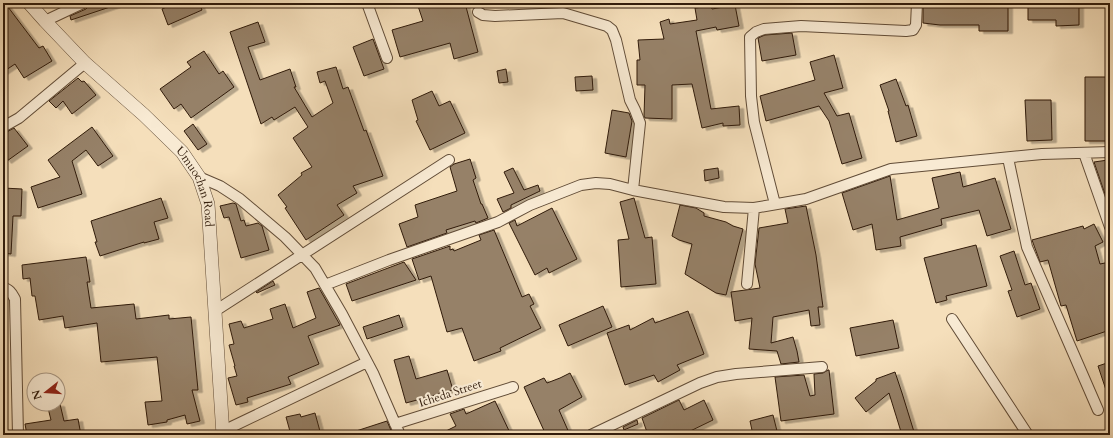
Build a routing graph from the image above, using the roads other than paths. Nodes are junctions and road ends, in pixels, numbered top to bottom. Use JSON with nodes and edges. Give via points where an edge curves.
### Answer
{"nodes":[{"id":1,"x":29,"y":3,"type":"edge"},
{"id":2,"x":83,"y":3,"type":"edge"},
{"id":3,"x":367,"y":3,"type":"edge"},
{"id":4,"x":917,"y":3,"type":"edge"},
{"id":5,"x":478,"y":12,"type":"dead end"},
{"id":6,"x":45,"y":21,"type":"junction"},
{"id":7,"x":387,"y":58,"type":"dead end"},
{"id":8,"x":85,"y":63,"type":"junction"},
{"id":9,"x":3,"y":127,"type":"edge"},
{"id":10,"x":1110,"y":152,"type":"edge"},
{"id":11,"x":1084,"y":153,"type":"junction"},
{"id":12,"x":1008,"y":158,"type":"junction"},
{"id":13,"x":449,"y":160,"type":"dead end"},
{"id":14,"x":199,"y":177,"type":"junction"},
{"id":15,"x":633,"y":190,"type":"junction"},
{"id":16,"x":775,"y":204,"type":"junction"},
{"id":17,"x":754,"y":208,"type":"junction"},
{"id":18,"x":1110,"y":227,"type":"edge"},
{"id":19,"x":303,"y":255,"type":"junction"},
{"id":20,"x":747,"y":284,"type":"dead end"},
{"id":21,"x":326,"y":285,"type":"junction"},
{"id":22,"x":3,"y":288,"type":"edge"},
{"id":23,"x":215,"y":311,"type":"junction"},
{"id":24,"x":952,"y":319,"type":"dead end"},
{"id":25,"x":367,"y":362,"type":"junction"},
{"id":26,"x":822,"y":367,"type":"dead end"},
{"id":27,"x":513,"y":387,"type":"dead end"},
{"id":28,"x":1098,"y":410,"type":"dead end"},
{"id":29,"x":395,"y":424,"type":"junction"},
{"id":30,"x":223,"y":433,"type":"edge"},
{"id":31,"x":18,"y":435,"type":"edge"},
{"id":32,"x":400,"y":435,"type":"edge"},
{"id":33,"x":591,"y":435,"type":"edge"},
{"id":34,"x":1028,"y":435,"type":"edge"}],
"edges":[{"from":1,"to":6,"type":"street","name":"Umuochan Road"},
{"from":2,"to":6,"type":"street"},
{"from":3,"to":7,"type":"street"},
{"from":4,"to":16,"type":"street","via":[[916,25],[913,30],[906,32],[801,26],[764,29],[750,37],[750,96]]},
{"from":5,"to":15,"type":"street","via":[[495,16],[563,13],[607,26],[612,30],[630,100],[640,123]]},
{"from":6,"to":8,"type":"street","name":"Umuochan Road"},
{"from":8,"to":9,"type":"street","via":[[19,118]]},
{"from":8,"to":14,"type":"street","name":"Umuochan Road","via":[[182,152]]},
{"from":10,"to":11,"type":"street"},
{"from":11,"to":12,"type":"street"},
{"from":11,"to":18,"type":"street"},
{"from":12,"to":16,"type":"street","via":[[891,169],[806,199]]},
{"from":12,"to":28,"type":"street","via":[[1027,247]]},
{"from":13,"to":19,"type":"street"},
{"from":14,"to":19,"type":"street","via":[[240,199]]},
{"from":14,"to":23,"type":"street","name":"Umuochan Road","via":[[208,204]]},
{"from":15,"to":17,"type":"street","via":[[724,207]]},
{"from":15,"to":21,"type":"street","via":[[610,184],[581,185],[530,205],[498,222]]},
{"from":16,"to":17,"type":"street"},
{"from":17,"to":20,"type":"street"},
{"from":19,"to":21,"type":"street"},
{"from":19,"to":23,"type":"street"},
{"from":21,"to":25,"type":"street"},
{"from":22,"to":31,"type":"street","via":[[12,293],[15,300]]},
{"from":23,"to":30,"type":"street","name":"Umuochan Road"},
{"from":24,"to":34,"type":"street"},
{"from":25,"to":29,"type":"street"},
{"from":25,"to":30,"type":"street"},
{"from":26,"to":33,"type":"street","via":[[717,377]]},
{"from":27,"to":29,"type":"street","name":"Icheda Street"},
{"from":29,"to":32,"type":"street"}]}
